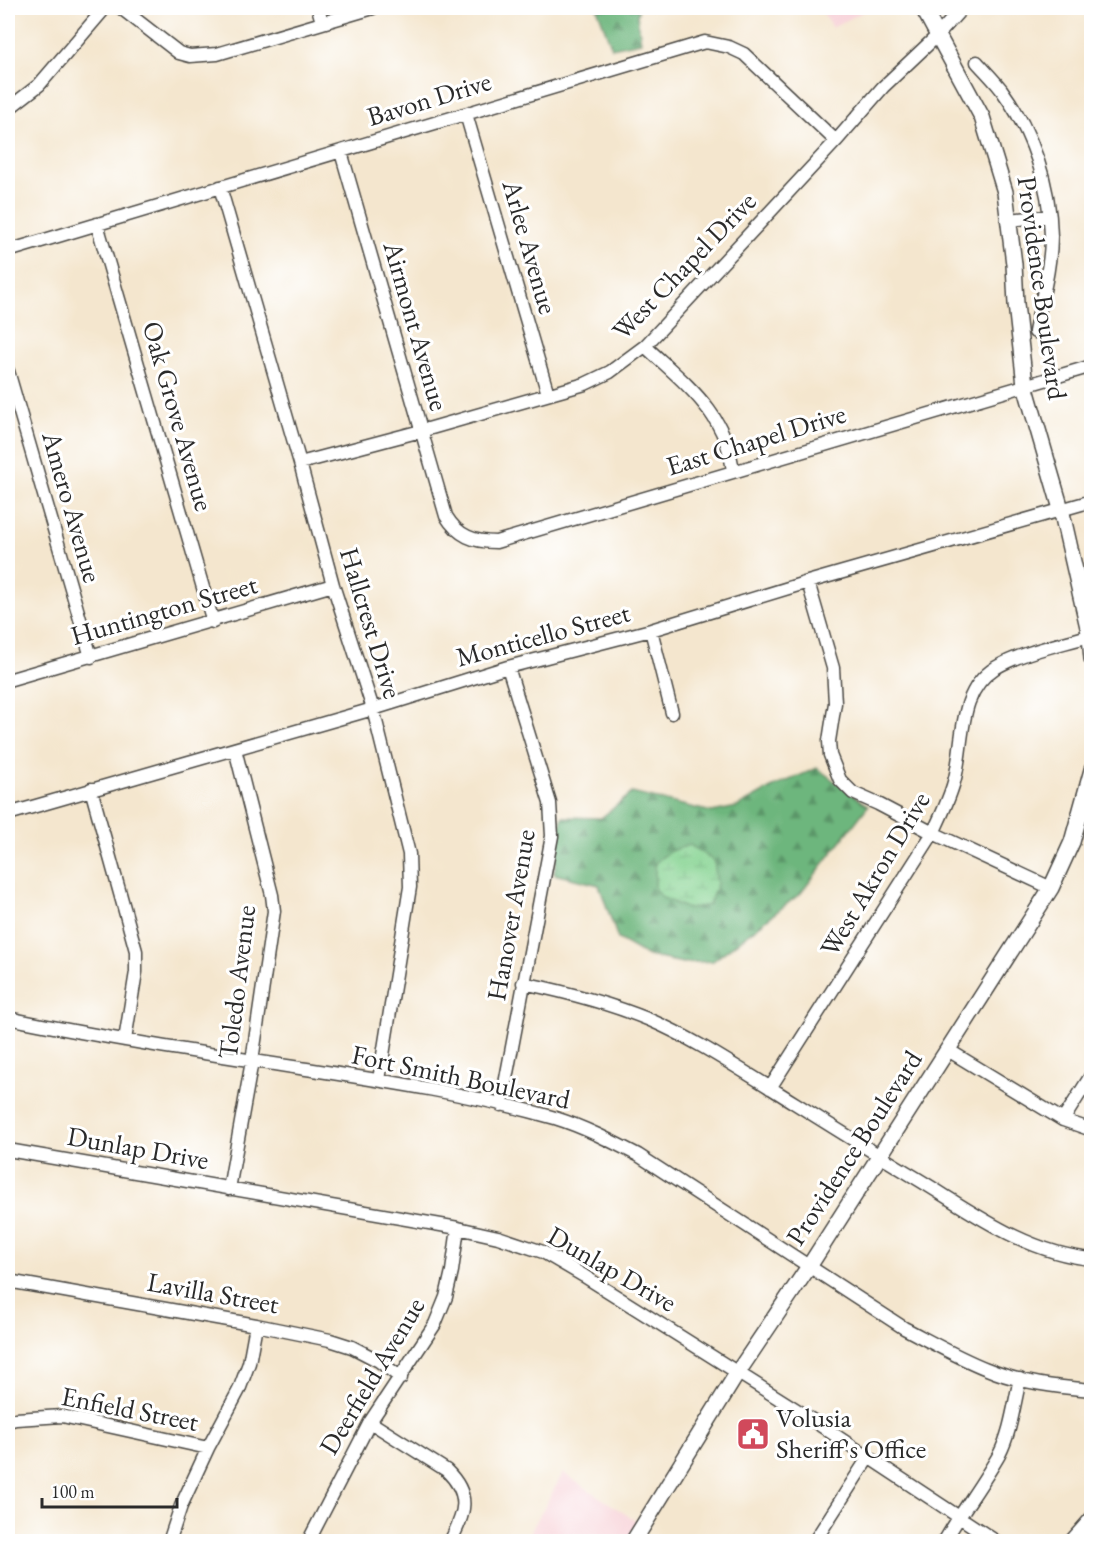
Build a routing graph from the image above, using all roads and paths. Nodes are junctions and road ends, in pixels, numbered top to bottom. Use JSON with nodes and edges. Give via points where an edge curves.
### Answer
{"nodes":[{"id":1,"x":105,"y":8,"type":"edge"},
{"id":2,"x":121,"y":8,"type":"edge"},
{"id":3,"x":318,"y":8,"type":"edge"},
{"id":4,"x":372,"y":8,"type":"edge"},
{"id":5,"x":923,"y":8,"type":"edge"},
{"id":6,"x":962,"y":8,"type":"edge"},
{"id":7,"x":322,"y":22,"type":"junction"},
{"id":8,"x":938,"y":35,"type":"junction"},
{"id":9,"x":977,"y":62,"type":"dead end"},
{"id":10,"x":8,"y":109,"type":"edge"},
{"id":11,"x":466,"y":114,"type":"junction"},
{"id":12,"x":836,"y":141,"type":"junction"},
{"id":13,"x":341,"y":152,"type":"junction"},
{"id":14,"x":220,"y":187,"type":"junction"},
{"id":15,"x":1049,"y":216,"type":"junction"},
{"id":16,"x":1009,"y":220,"type":"junction"},
{"id":17,"x":97,"y":224,"type":"junction"},
{"id":18,"x":8,"y":250,"type":"edge"},
{"id":19,"x":1035,"y":332,"type":"dead end"},
{"id":20,"x":645,"y":346,"type":"junction"},
{"id":21,"x":1092,"y":366,"type":"edge"},
{"id":22,"x":8,"y":371,"type":"edge"},
{"id":23,"x":1025,"y":385,"type":"junction"},
{"id":24,"x":548,"y":394,"type":"junction"},
{"id":25,"x":421,"y":431,"type":"junction"},
{"id":26,"x":300,"y":463,"type":"junction"},
{"id":27,"x":733,"y":472,"type":"junction"},
{"id":28,"x":1092,"y":501,"type":"edge"},
{"id":29,"x":1061,"y":509,"type":"junction"},
{"id":30,"x":445,"y":512,"type":"joint"},
{"id":31,"x":808,"y":582,"type":"junction"},
{"id":32,"x":333,"y":585,"type":"junction"},
{"id":33,"x":213,"y":622,"type":"junction"},
{"id":34,"x":651,"y":630,"type":"junction"},
{"id":35,"x":1091,"y":636,"type":"edge"},
{"id":36,"x":91,"y":657,"type":"junction"},
{"id":37,"x":1092,"y":659,"type":"edge"},
{"id":38,"x":508,"y":667,"type":"junction"},
{"id":39,"x":8,"y":680,"type":"edge"},
{"id":40,"x":373,"y":709,"type":"junction"},
{"id":41,"x":672,"y":713,"type":"dead end"},
{"id":42,"x":235,"y":749,"type":"junction"},
{"id":43,"x":1092,"y":770,"type":"edge"},
{"id":44,"x":91,"y":789,"type":"junction"},
{"id":45,"x":8,"y":814,"type":"edge"},
{"id":46,"x":933,"y":833,"type":"junction"},
{"id":47,"x":1052,"y":888,"type":"junction"},
{"id":48,"x":523,"y":983,"type":"junction"},
{"id":49,"x":8,"y":1018,"type":"edge"},
{"id":50,"x":125,"y":1040,"type":"junction"},
{"id":51,"x":948,"y":1050,"type":"junction"},
{"id":52,"x":252,"y":1061,"type":"junction"},
{"id":53,"x":1092,"y":1074,"type":"edge"},
{"id":54,"x":379,"y":1080,"type":"junction"},
{"id":55,"x":770,"y":1088,"type":"junction"},
{"id":56,"x":501,"y":1105,"type":"junction"},
{"id":57,"x":1063,"y":1120,"type":"junction"},
{"id":58,"x":1092,"y":1130,"type":"edge"},
{"id":59,"x":8,"y":1150,"type":"edge"},
{"id":60,"x":879,"y":1156,"type":"junction"},
{"id":61,"x":229,"y":1189,"type":"junction"},
{"id":62,"x":458,"y":1228,"type":"junction"},
{"id":63,"x":1092,"y":1259,"type":"edge"},
{"id":64,"x":810,"y":1265,"type":"junction"},
{"id":65,"x":8,"y":1281,"type":"edge"},
{"id":66,"x":256,"y":1325,"type":"junction"},
{"id":67,"x":738,"y":1372,"type":"junction"},
{"id":68,"x":401,"y":1378,"type":"junction"},
{"id":69,"x":1020,"y":1379,"type":"junction"},
{"id":70,"x":1092,"y":1390,"type":"edge"},
{"id":71,"x":8,"y":1421,"type":"edge"},
{"id":72,"x":370,"y":1422,"type":"junction"},
{"id":73,"x":208,"y":1448,"type":"junction"},
{"id":74,"x":868,"y":1458,"type":"junction"},
{"id":75,"x":958,"y":1517,"type":"junction"},
{"id":76,"x":1092,"y":1517,"type":"edge"},
{"id":77,"x":170,"y":1542,"type":"edge"},
{"id":78,"x":308,"y":1542,"type":"edge"},
{"id":79,"x":450,"y":1542,"type":"edge"},
{"id":80,"x":633,"y":1542,"type":"edge"},
{"id":81,"x":814,"y":1542,"type":"edge"},
{"id":82,"x":944,"y":1542,"type":"edge"},
{"id":83,"x":997,"y":1542,"type":"edge"},
{"id":84,"x":1070,"y":1542,"type":"edge"}],
"edges":[{"from":1,"to":10,"type":"street","via":[[39,85]]},
{"from":2,"to":7,"type":"street","via":[[179,53],[190,56],[217,54]]},
{"from":3,"to":7,"type":"street"},
{"from":4,"to":7,"type":"street"},
{"from":5,"to":8,"type":"main road","name":"Providence Boulevard"},
{"from":6,"to":8,"type":"street","name":"West Chapel Drive"},
{"from":8,"to":12,"type":"street","name":"West Chapel Drive","via":[[883,87]]},
{"from":8,"to":16,"type":"main road","name":"Providence Boulevard","via":[[982,117],[1005,192]]},
{"from":9,"to":15,"type":"street","name":"Providence Boulevard","via":[[1001,89],[1032,144],[1042,171]]},
{"from":11,"to":12,"type":"street","name":"Bavon Drive","via":[[705,42],[744,54]]},
{"from":11,"to":13,"type":"street","name":"Bavon Drive"},
{"from":11,"to":24,"type":"street","name":"Arlee Avenue"},
{"from":12,"to":20,"type":"street","name":"West Chapel Drive"},
{"from":13,"to":14,"type":"street","name":"Bavon Drive"},
{"from":13,"to":25,"type":"street","name":"Airmont Avenue"},
{"from":14,"to":17,"type":"street","name":"Bavon Drive"},
{"from":14,"to":26,"type":"street","name":"Hallcrest Drive"},
{"from":15,"to":16,"type":"street"},
{"from":15,"to":19,"type":"street","name":"Providence Boulevard","via":[[1049,262]]},
{"from":16,"to":23,"type":"main road","name":"Providence Boulevard"},
{"from":17,"to":18,"type":"street","name":"Bavon Drive"},
{"from":17,"to":33,"type":"street","name":"Oak Grove Avenue"},
{"from":20,"to":24,"type":"street","name":"West Chapel Drive","via":[[610,372]]},
{"from":20,"to":27,"type":"street","via":[[709,408],[726,436]]},
{"from":21,"to":23,"type":"street","name":"East Chapel Drive"},
{"from":22,"to":36,"type":"street","name":"Amero Avenue"},
{"from":23,"to":27,"type":"street","name":"East Chapel Drive"},
{"from":23,"to":29,"type":"main road","name":"Providence Boulevard"},
{"from":24,"to":25,"type":"street","name":"West Chapel Drive"},
{"from":25,"to":26,"type":"street","name":"West Chapel Drive"},
{"from":25,"to":30,"type":"street","name":"Airmont Avenue"},
{"from":26,"to":32,"type":"street","name":"Hallcrest Drive"},
{"from":27,"to":30,"type":"street","name":"East Chapel Drive","via":[[496,542],[467,538],[450,523]]},
{"from":28,"to":29,"type":"street","name":"Monticello Street"},
{"from":29,"to":31,"type":"street","name":"Monticello Street"},
{"from":29,"to":35,"type":"main road","name":"Providence Boulevard"},
{"from":31,"to":34,"type":"street","name":"Monticello Street"},
{"from":31,"to":46,"type":"street","via":[[833,668],[836,703],[829,741],[833,767],[853,793]]},
{"from":32,"to":33,"type":"street","name":"Huntington Street"},
{"from":32,"to":40,"type":"street","name":"Hallcrest Drive"},
{"from":33,"to":36,"type":"street","name":"Huntington Street"},
{"from":34,"to":38,"type":"street","name":"Monticello Street"},
{"from":34,"to":41,"type":"street"},
{"from":35,"to":37,"type":"main road","name":"Providence Boulevard"},
{"from":35,"to":46,"type":"street","name":"West Akron Drive","via":[[1012,659],[993,670],[976,688],[966,708],[955,780]]},
{"from":36,"to":39,"type":"street","name":"Huntington Street"},
{"from":38,"to":40,"type":"street","name":"Monticello Street"},
{"from":38,"to":48,"type":"street","name":"Hanover Avenue","via":[[550,803],[552,836]]},
{"from":40,"to":42,"type":"street","name":"Monticello Street"},
{"from":40,"to":54,"type":"street","name":"Hallcrest Drive","via":[[409,854],[410,887]]},
{"from":42,"to":44,"type":"street","name":"Monticello Street"},
{"from":42,"to":52,"type":"street","name":"Toledo Avenue","via":[[274,911]]},
{"from":43,"to":47,"type":"main road","name":"Providence Boulevard","via":[[1072,842]]},
{"from":44,"to":45,"type":"street","name":"Monticello Street"},
{"from":44,"to":50,"type":"street","via":[[136,951]]},
{"from":46,"to":47,"type":"street"},
{"from":46,"to":55,"type":"street","name":"West Akron Drive"},
{"from":47,"to":51,"type":"main road","name":"Providence Boulevard"},
{"from":48,"to":55,"type":"street","via":[[600,1002],[650,1020],[704,1046]]},
{"from":48,"to":56,"type":"street","name":"Hanover Avenue"},
{"from":49,"to":50,"type":"street","name":"Fort Smith Boulevard"},
{"from":50,"to":52,"type":"street","name":"Fort Smith Boulevard"},
{"from":51,"to":57,"type":"street"},
{"from":51,"to":60,"type":"main road","name":"Providence Boulevard"},
{"from":52,"to":54,"type":"street","name":"Fort Smith Boulevard"},
{"from":52,"to":61,"type":"street","name":"Toledo Avenue"},
{"from":53,"to":57,"type":"street"},
{"from":54,"to":56,"type":"street","name":"Fort Smith Boulevard"},
{"from":55,"to":60,"type":"street"},
{"from":56,"to":64,"type":"street","name":"Fort Smith Boulevard","via":[[556,1118],[601,1135]]},
{"from":57,"to":58,"type":"street"},
{"from":59,"to":61,"type":"street","name":"Dunlap Drive"},
{"from":60,"to":63,"type":"street","via":[[1016,1238],[1055,1253]]},
{"from":60,"to":64,"type":"main road","name":"Providence Boulevard"},
{"from":61,"to":62,"type":"street","name":"Dunlap Drive"},
{"from":62,"to":67,"type":"street","name":"Dunlap Drive","via":[[543,1252]]},
{"from":62,"to":68,"type":"street","name":"Deerfield Avenue","via":[[446,1298],[435,1324]]},
{"from":64,"to":67,"type":"main road","name":"Providence Boulevard"},
{"from":64,"to":69,"type":"street","name":"Fort Smith Boulevard","via":[[904,1328],[988,1370]]},
{"from":65,"to":66,"type":"street","name":"Lavilla Street"},
{"from":66,"to":68,"type":"street","name":"Lavilla Street","via":[[352,1347]]},
{"from":66,"to":73,"type":"street","via":[[239,1390]]},
{"from":67,"to":74,"type":"street","name":"Dunlap Drive"},
{"from":67,"to":80,"type":"main road","name":"Providence Boulevard"},
{"from":68,"to":72,"type":"street","name":"Deerfield Avenue"},
{"from":69,"to":70,"type":"street","name":"Fort Smith Boulevard"},
{"from":69,"to":75,"type":"street","via":[[1008,1434],[999,1455]]},
{"from":71,"to":73,"type":"street","name":"Enfield Street","via":[[62,1416]]},
{"from":72,"to":78,"type":"street","name":"Deerfield Avenue"},
{"from":72,"to":79,"type":"street","via":[[456,1480],[464,1501],[462,1519]]},
{"from":73,"to":77,"type":"street","via":[[181,1506]]},
{"from":74,"to":75,"type":"street","name":"Dunlap Drive"},
{"from":74,"to":81,"type":"street"},
{"from":75,"to":82,"type":"street"},
{"from":75,"to":83,"type":"street","name":"Dunlap Drive"},
{"from":76,"to":84,"type":"street"}]}
